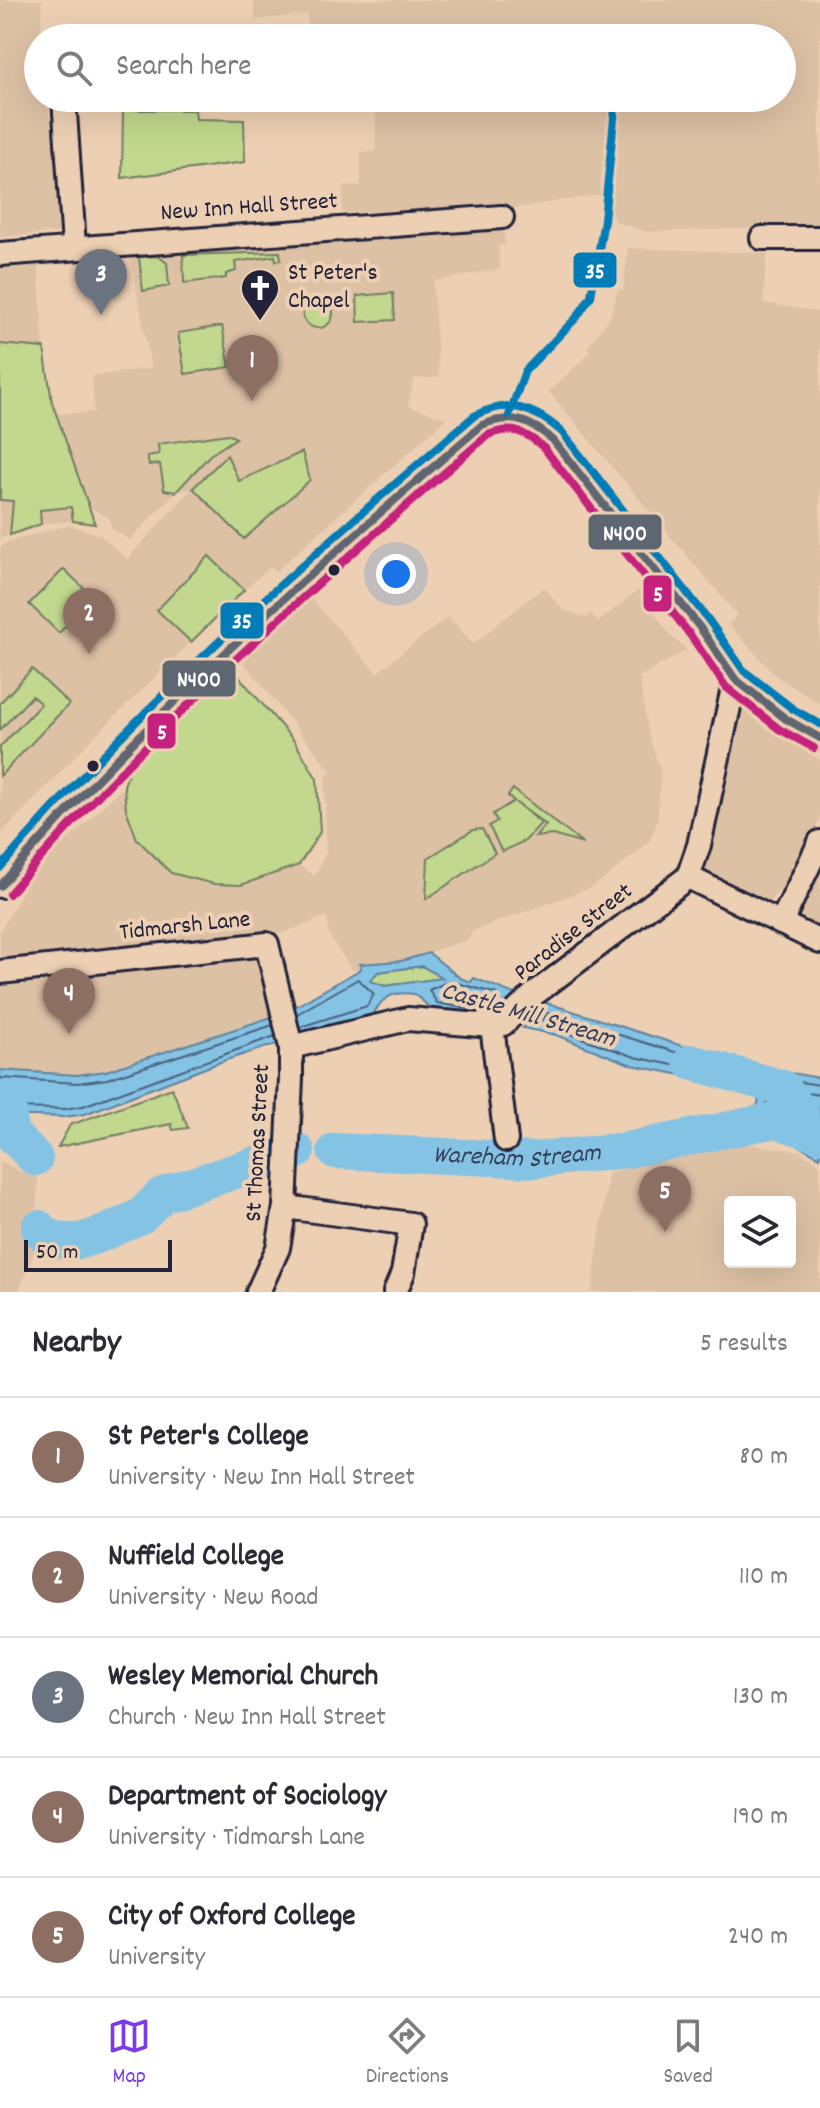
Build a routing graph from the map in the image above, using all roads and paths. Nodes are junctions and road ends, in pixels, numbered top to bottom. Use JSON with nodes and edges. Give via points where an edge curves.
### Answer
{"nodes":[{"id":1,"x":65,"y":112,"type":"edge"},
{"id":2,"x":502,"y":217,"type":"dead end"},
{"id":3,"x":762,"y":238,"type":"dead end"},
{"id":4,"x":820,"y":238,"type":"edge"},
{"id":5,"x":74,"y":246,"type":"junction"},
{"id":6,"x":0,"y":254,"type":"edge"},
{"id":7,"x":735,"y":679,"type":"junction"},
{"id":8,"x":820,"y":738,"type":"edge"},
{"id":9,"x":820,"y":842,"type":"edge"},
{"id":10,"x":688,"y":877,"type":"junction"},
{"id":11,"x":0,"y":886,"type":"edge"},
{"id":12,"x":781,"y":923,"type":"junction"},
{"id":13,"x":820,"y":942,"type":"edge"},
{"id":14,"x":3,"y":968,"type":"edge"},
{"id":15,"x":497,"y":1025,"type":"junction"},
{"id":16,"x":290,"y":1044,"type":"junction"},
{"id":17,"x":506,"y":1140,"type":"dead end"},
{"id":18,"x":285,"y":1207,"type":"junction"},
{"id":19,"x":263,"y":1291,"type":"edge"},
{"id":20,"x":395,"y":1292,"type":"edge"}],
"edges":[{"from":1,"to":5,"type":"street"},
{"from":2,"to":5,"type":"street","name":"New Inn Hall Street"},
{"from":3,"to":4,"type":"street"},
{"from":5,"to":6,"type":"street","name":"New Inn Hall Street"},
{"from":7,"to":8,"type":"street"},
{"from":7,"to":10,"type":"street"},
{"from":7,"to":11,"type":"street","via":[[553,440],[534,423],[502,415],[482,425],[226,648]]},
{"from":9,"to":12,"type":"street"},
{"from":10,"to":12,"type":"street"},
{"from":10,"to":15,"type":"street","name":"Paradise Street"},
{"from":12,"to":13,"type":"street"},
{"from":14,"to":16,"type":"street","name":"Tidmarsh Lane","via":[[267,944]]},
{"from":15,"to":16,"type":"street","via":[[408,1019]]},
{"from":15,"to":17,"type":"street"},
{"from":16,"to":18,"type":"street","name":"St Thomas Street"},
{"from":18,"to":19,"type":"street","name":"St Thomas Street"},
{"from":18,"to":20,"type":"street","via":[[411,1224]]}]}
